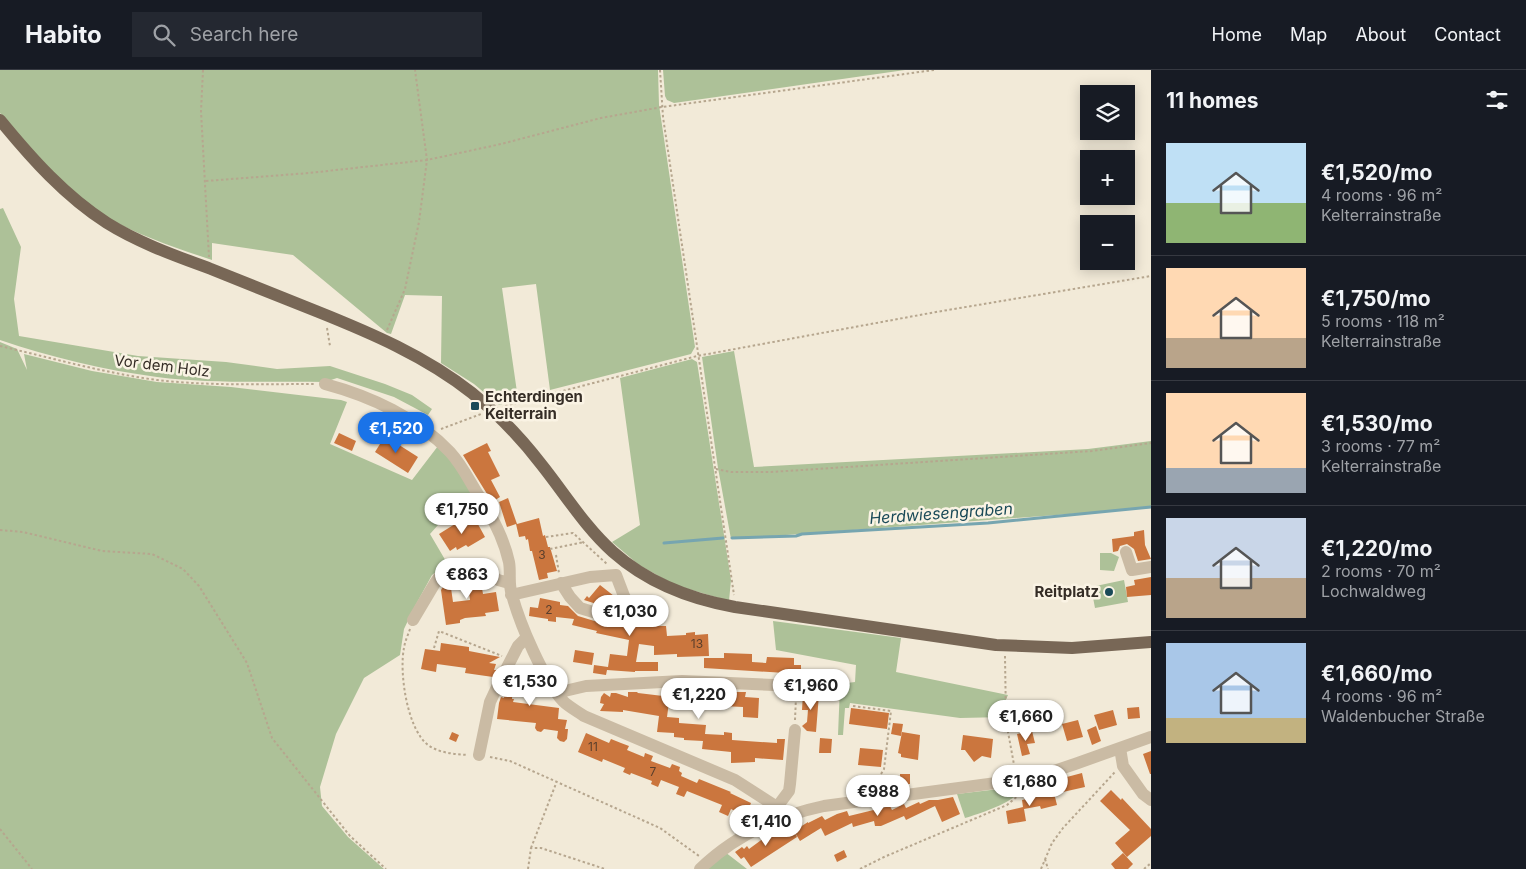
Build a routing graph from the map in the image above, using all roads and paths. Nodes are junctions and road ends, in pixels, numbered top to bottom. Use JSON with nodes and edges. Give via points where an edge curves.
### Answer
{"nodes":[{"id":1,"x":203,"y":70,"type":"edge"},
{"id":2,"x":415,"y":70,"type":"edge"},
{"id":3,"x":660,"y":70,"type":"edge"},
{"id":4,"x":934,"y":70,"type":"edge"},
{"id":5,"x":662,"y":107,"type":"junction"},
{"id":6,"x":0,"y":120,"type":"edge"},
{"id":7,"x":427,"y":160,"type":"junction"},
{"id":8,"x":206,"y":181,"type":"junction"},
{"id":9,"x":209,"y":268,"type":"junction"},
{"id":10,"x":1151,"y":276,"type":"edge"},
{"id":11,"x":328,"y":316,"type":"junction"},
{"id":12,"x":383,"y":338,"type":"junction"},
{"id":13,"x":0,"y":346,"type":"edge"},
{"id":14,"x":330,"y":346,"type":"dead end"},
{"id":15,"x":697,"y":356,"type":"junction"},
{"id":16,"x":325,"y":384,"type":"joint"},
{"id":17,"x":492,"y":410,"type":"junction"},
{"id":18,"x":430,"y":434,"type":"junction"},
{"id":19,"x":1151,"y":444,"type":"edge"},
{"id":20,"x":716,"y":469,"type":"junction"},
{"id":21,"x":473,"y":510,"type":"dead end"},
{"id":22,"x":457,"y":519,"type":"dead end"},
{"id":23,"x":0,"y":530,"type":"edge"},
{"id":24,"x":546,"y":537,"type":"dead end"},
{"id":25,"x":584,"y":542,"type":"junction"},
{"id":26,"x":550,"y":548,"type":"dead end"},
{"id":27,"x":1126,"y":552,"type":"dead end"},
{"id":28,"x":556,"y":555,"type":"dead end"},
{"id":29,"x":1151,"y":568,"type":"edge"},
{"id":30,"x":617,"y":576,"type":"junction"},
{"id":31,"x":562,"y":583,"type":"junction"},
{"id":32,"x":510,"y":589,"type":"junction"},
{"id":33,"x":630,"y":605,"type":"dead end"},
{"id":34,"x":735,"y":607,"type":"junction"},
{"id":35,"x":413,"y":620,"type":"joint"},
{"id":36,"x":616,"y":620,"type":"dead end"},
{"id":37,"x":527,"y":637,"type":"junction"},
{"id":38,"x":1146,"y":642,"type":"edge"},
{"id":39,"x":1006,"y":646,"type":"junction"},
{"id":40,"x":434,"y":648,"type":"dead end"},
{"id":41,"x":511,"y":659,"type":"junction"},
{"id":42,"x":797,"y":692,"type":"joint"},
{"id":43,"x":556,"y":693,"type":"junction"},
{"id":44,"x":853,"y":706,"type":"dead end"},
{"id":45,"x":795,"y":730,"type":"joint"},
{"id":46,"x":1151,"y":736,"type":"edge"},
{"id":47,"x":1120,"y":748,"type":"junction"},
{"id":48,"x":479,"y":755,"type":"junction"},
{"id":49,"x":1123,"y":766,"type":"junction"},
{"id":50,"x":1033,"y":778,"type":"junction"},
{"id":51,"x":1017,"y":780,"type":"junction"},
{"id":52,"x":557,"y":781,"type":"junction"},
{"id":53,"x":866,"y":800,"type":"junction"},
{"id":54,"x":1151,"y":800,"type":"edge"},
{"id":55,"x":782,"y":811,"type":"junction"},
{"id":56,"x":0,"y":829,"type":"edge"},
{"id":57,"x":531,"y":848,"type":"junction"},
{"id":58,"x":1045,"y":859,"type":"junction"},
{"id":59,"x":1151,"y":863,"type":"edge"},
{"id":60,"x":703,"y":866,"type":"edge"},
{"id":61,"x":32,"y":869,"type":"edge"},
{"id":62,"x":386,"y":869,"type":"edge"},
{"id":63,"x":528,"y":869,"type":"edge"},
{"id":64,"x":605,"y":869,"type":"edge"},
{"id":65,"x":860,"y":869,"type":"edge"},
{"id":66,"x":1041,"y":869,"type":"edge"},
{"id":67,"x":1048,"y":869,"type":"edge"},
{"id":68,"x":1144,"y":869,"type":"edge"}],
"edges":[{"from":1,"to":8,"type":"path","via":[[201,110]]},
{"from":2,"to":7,"type":"path"},
{"from":3,"to":5,"type":"path"},
{"from":4,"to":5,"type":"path"},
{"from":5,"to":7,"type":"path","via":[[601,118]]},
{"from":5,"to":15,"type":"path"},
{"from":6,"to":9,"type":"main road","via":[[57,184],[83,207],[126,233]]},
{"from":7,"to":8,"type":"path"},
{"from":7,"to":12,"type":"path","via":[[419,222],[405,289]]},
{"from":8,"to":9,"type":"path"},
{"from":9,"to":11,"type":"main road"},
{"from":10,"to":15,"type":"path"},
{"from":11,"to":12,"type":"main road"},
{"from":11,"to":14,"type":"path"},
{"from":12,"to":17,"type":"main road","via":[[445,374]]},
{"from":13,"to":16,"type":"path","name":"Vor dem Holz","via":[[93,369],[157,380],[205,384]]},
{"from":15,"to":17,"type":"path"},
{"from":15,"to":20,"type":"path"},
{"from":16,"to":18,"type":"street","via":[[391,410]]},
{"from":17,"to":18,"type":"path"},
{"from":17,"to":34,"type":"main road","via":[[522,441],[599,538],[624,561],[676,591]]},
{"from":18,"to":32,"type":"street","via":[[458,462],[499,531],[509,562]]},
{"from":19,"to":20,"type":"path","via":[[1092,451],[771,472]]},
{"from":20,"to":34,"type":"path"},
{"from":21,"to":22,"type":"path"},
{"from":23,"to":62,"type":"path","via":[[23,532],[102,551],[152,554],[184,569],[199,586],[246,663],[272,738],[350,836]]},
{"from":24,"to":25,"type":"path","via":[[574,533]]},
{"from":25,"to":26,"type":"path"},
{"from":25,"to":30,"type":"path"},
{"from":27,"to":29,"type":"street","via":[[1132,570]]},
{"from":28,"to":31,"type":"path"},
{"from":30,"to":31,"type":"street","via":[[590,576]]},
{"from":30,"to":33,"type":"street"},
{"from":31,"to":32,"type":"street"},
{"from":31,"to":36,"type":"street","via":[[580,608]]},
{"from":32,"to":35,"type":"street","via":[[482,568],[458,568],[440,576]]},
{"from":32,"to":37,"type":"street"},
{"from":34,"to":39,"type":"main road"},
{"from":35,"to":48,"type":"path","via":[[404,648],[403,664],[407,704],[413,725],[419,737],[438,751]]},
{"from":37,"to":41,"type":"street"},
{"from":37,"to":43,"type":"street"},
{"from":38,"to":39,"type":"main road","via":[[1072,648]]},
{"from":39,"to":51,"type":"path","via":[[1006,721]]},
{"from":40,"to":41,"type":"path","via":[[439,631]]},
{"from":41,"to":48,"type":"street","via":[[490,702]]},
{"from":42,"to":43,"type":"street","via":[[682,681],[586,686]]},
{"from":42,"to":45,"type":"path"},
{"from":43,"to":55,"type":"street","via":[[584,716],[727,776]]},
{"from":44,"to":53,"type":"path","via":[[890,711],[884,769]]},
{"from":45,"to":55,"type":"street","via":[[789,791]]},
{"from":46,"to":47,"type":"street"},
{"from":47,"to":49,"type":"street"},
{"from":47,"to":50,"type":"street"},
{"from":48,"to":52,"type":"path","via":[[510,761]]},
{"from":49,"to":54,"type":"street"},
{"from":49,"to":58,"type":"path","via":[[1063,828]]},
{"from":50,"to":51,"type":"street"},
{"from":50,"to":65,"type":"path","via":[[1007,804]]},
{"from":51,"to":53,"type":"street"},
{"from":52,"to":57,"type":"path"},
{"from":52,"to":60,"type":"path","via":[[660,828],[696,852]]},
{"from":53,"to":55,"type":"street"},
{"from":55,"to":60,"type":"street"},
{"from":56,"to":61,"type":"path"},
{"from":57,"to":63,"type":"path"},
{"from":57,"to":64,"type":"path","via":[[541,848]]},
{"from":58,"to":66,"type":"path"},
{"from":58,"to":67,"type":"path"},
{"from":59,"to":68,"type":"path"}]}
